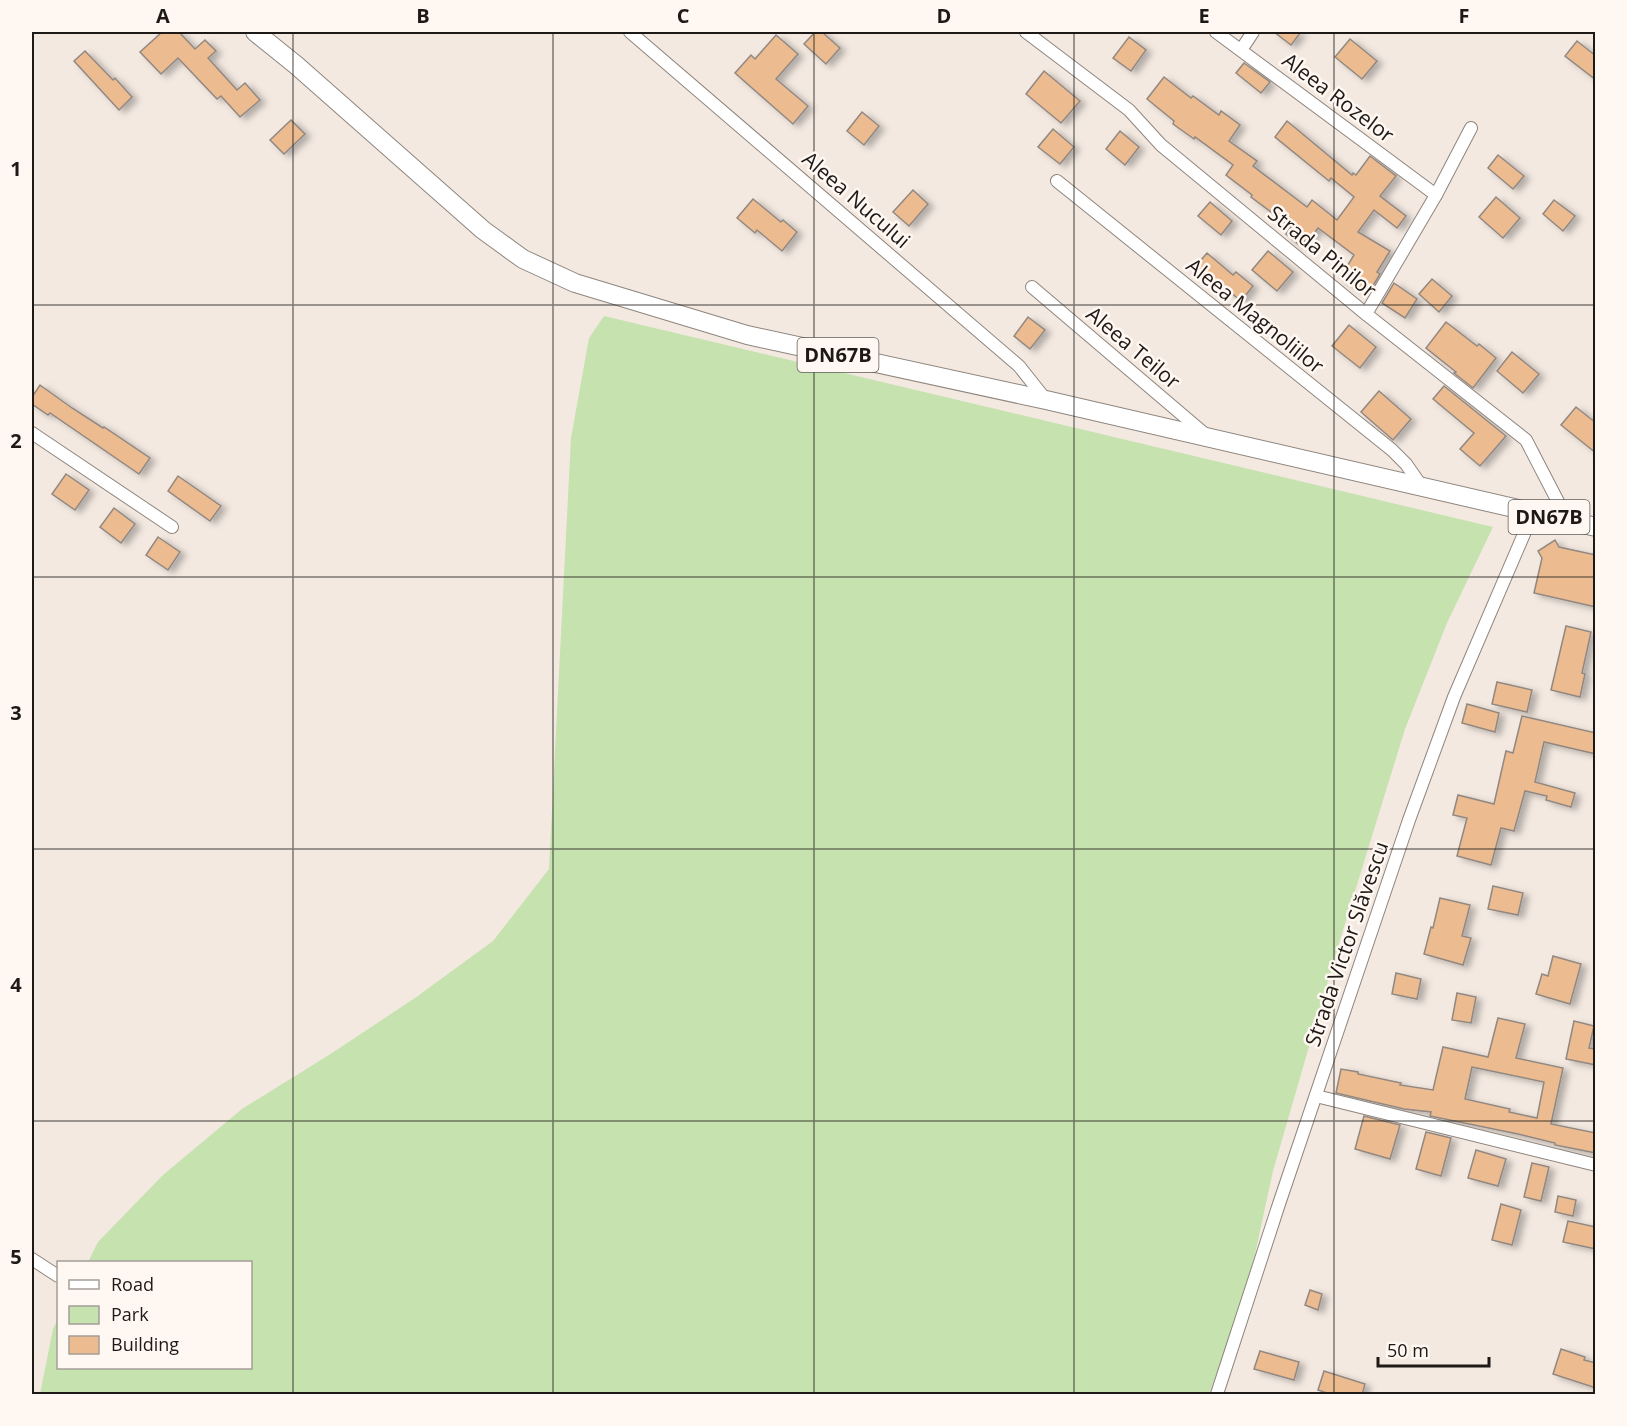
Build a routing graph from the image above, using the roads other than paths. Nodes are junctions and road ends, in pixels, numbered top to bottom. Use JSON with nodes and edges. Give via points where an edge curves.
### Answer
{"nodes":[{"id":1,"x":255,"y":32,"type":"edge"},
{"id":2,"x":1026,"y":32,"type":"edge"},
{"id":3,"x":1216,"y":32,"type":"edge"},
{"id":4,"x":1253,"y":32,"type":"edge"},
{"id":5,"x":632,"y":33,"type":"edge"},
{"id":6,"x":1241,"y":50,"type":"junction"},
{"id":7,"x":1471,"y":128,"type":"dead end"},
{"id":8,"x":1057,"y":181,"type":"dead end"},
{"id":9,"x":1436,"y":195,"type":"junction"},
{"id":10,"x":1032,"y":287,"type":"dead end"},
{"id":11,"x":1366,"y":314,"type":"junction"},
{"id":12,"x":1046,"y":400,"type":"junction"},
{"id":13,"x":32,"y":433,"type":"edge"},
{"id":14,"x":1209,"y":438,"type":"junction"},
{"id":15,"x":1422,"y":488,"type":"junction"},
{"id":16,"x":1533,"y":513,"type":"junction"},
{"id":17,"x":1568,"y":521,"type":"junction"},
{"id":18,"x":172,"y":527,"type":"dead end"},
{"id":19,"x":1596,"y":527,"type":"edge"},
{"id":20,"x":1316,"y":1095,"type":"junction"},
{"id":21,"x":1596,"y":1165,"type":"edge"},
{"id":22,"x":32,"y":1258,"type":"edge"},
{"id":23,"x":57,"y":1275,"type":"edge"},
{"id":24,"x":1217,"y":1395,"type":"edge"}],
"edges":[{"from":1,"to":12,"type":"main road","number":"DN67B","via":[[483,230],[523,259],[575,283],[747,335]]},
{"from":2,"to":11,"type":"street","name":"Strada Pinilor","via":[[1129,110],[1161,145]]},
{"from":3,"to":6,"type":"street","name":"Aleea Rozelor"},
{"from":4,"to":6,"type":"street"},
{"from":5,"to":12,"type":"street","name":"Aleea Nucului","via":[[1019,366]]},
{"from":6,"to":9,"type":"street","name":"Aleea Rozelor"},
{"from":7,"to":9,"type":"street"},
{"from":8,"to":15,"type":"street","name":"Aleea Magnoliilor","via":[[1392,450]]},
{"from":9,"to":11,"type":"street"},
{"from":10,"to":14,"type":"street","name":"Aleea Teilor"},
{"from":11,"to":17,"type":"street","name":"Strada Pinilor","via":[[1526,440]]},
{"from":12,"to":14,"type":"main road","number":"DN67B"},
{"from":13,"to":18,"type":"street"},
{"from":14,"to":15,"type":"main road","number":"DN67B"},
{"from":15,"to":16,"type":"main road","number":"DN67B"},
{"from":16,"to":17,"type":"main road","number":"DN67B"},
{"from":16,"to":20,"type":"street","name":"Strada Victor Slăvescu","via":[[1454,697]]},
{"from":17,"to":19,"type":"main road","number":"DN67B"},
{"from":20,"to":21,"type":"street"},
{"from":20,"to":24,"type":"street","name":"Strada Victor Slăvescu"},
{"from":22,"to":23,"type":"street"}]}
